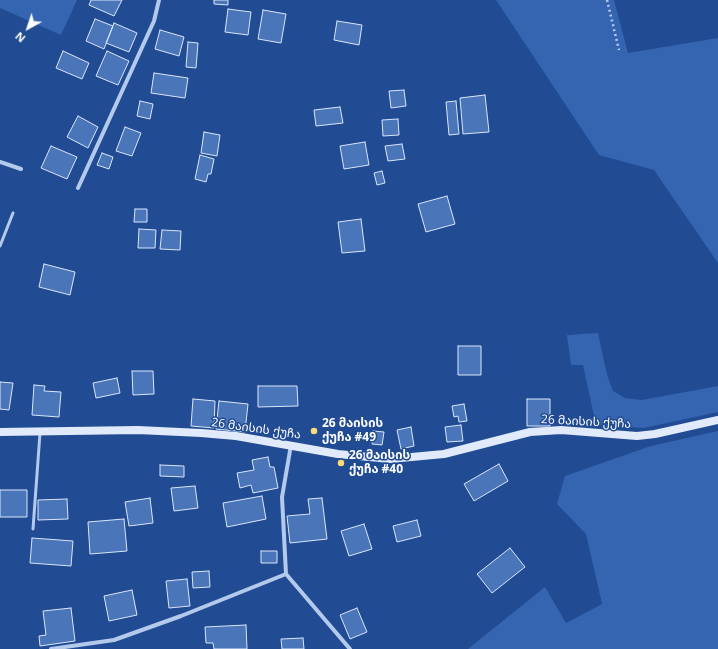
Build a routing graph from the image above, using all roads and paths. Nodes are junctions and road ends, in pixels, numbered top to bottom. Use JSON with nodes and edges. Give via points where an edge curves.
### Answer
{"nodes":[{"id":1,"x":159,"y":0,"type":"edge"},
{"id":2,"x":607,"y":0,"type":"edge"},
{"id":3,"x":619,"y":50,"type":"dead end"},
{"id":4,"x":0,"y":162,"type":"edge"},
{"id":5,"x":21,"y":169,"type":"dead end"},
{"id":6,"x":78,"y":188,"type":"dead end"},
{"id":7,"x":13,"y":213,"type":"dead end"},
{"id":8,"x":0,"y":246,"type":"edge"},
{"id":9,"x":718,"y":420,"type":"edge"},
{"id":10,"x":40,"y":431,"type":"junction"},
{"id":11,"x":0,"y":432,"type":"edge"},
{"id":12,"x":291,"y":445,"type":"junction"},
{"id":13,"x":33,"y":529,"type":"dead end"},
{"id":14,"x":286,"y":574,"type":"junction"},
{"id":15,"x":51,"y":649,"type":"edge"},
{"id":16,"x":350,"y":649,"type":"edge"}],
"edges":[{"from":1,"to":6,"type":"street","via":[[154,21]]},
{"from":2,"to":3,"type":"path"},
{"from":4,"to":5,"type":"street"},
{"from":7,"to":8,"type":"lane"},
{"from":9,"to":12,"type":"street","name":"26 მაისის ქუჩა","via":[[637,436],[561,430],[530,432],[444,454],[408,458],[390,459],[338,454]]},
{"from":10,"to":11,"type":"street","name":"26 მაისის ქუჩა"},
{"from":10,"to":12,"type":"street","name":"26 მაისის ქუჩა","via":[[138,430],[201,433]]},
{"from":10,"to":13,"type":"lane"},
{"from":12,"to":14,"type":"street","via":[[282,497]]},
{"from":14,"to":15,"type":"street","via":[[114,640]]},
{"from":14,"to":16,"type":"street"}]}
